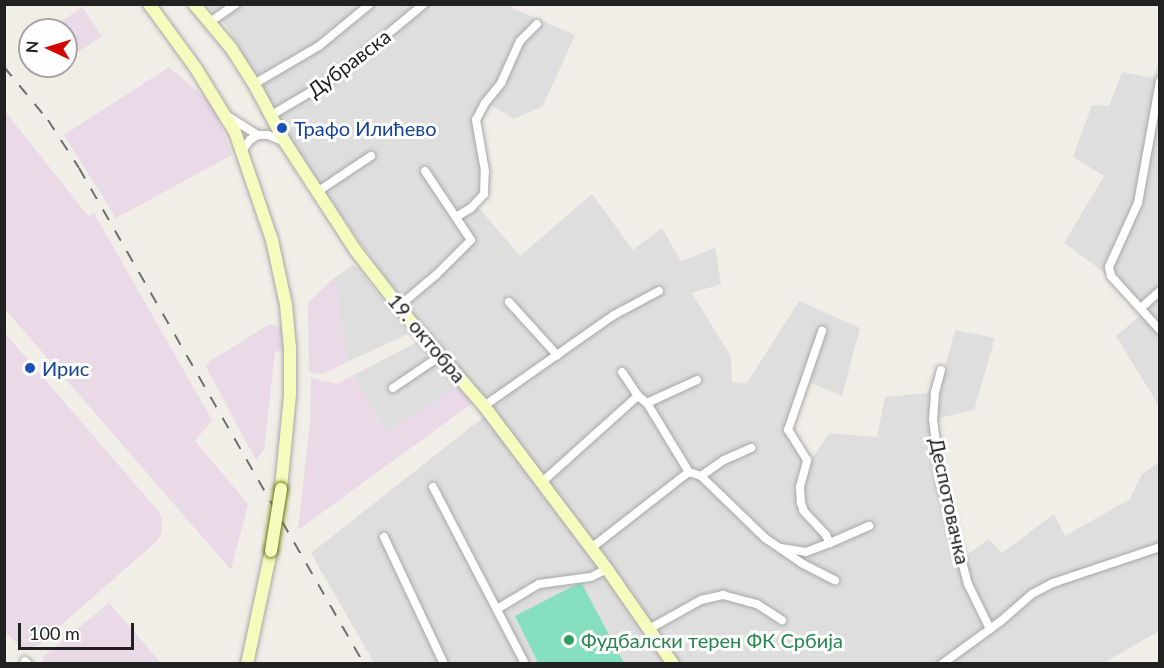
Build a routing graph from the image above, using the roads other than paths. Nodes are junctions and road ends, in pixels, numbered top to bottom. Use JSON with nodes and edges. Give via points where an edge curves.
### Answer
{"nodes":[{"id":1,"x":149,"y":4,"type":"edge"},
{"id":2,"x":194,"y":4,"type":"edge"},
{"id":3,"x":236,"y":4,"type":"edge"},
{"id":4,"x":370,"y":4,"type":"edge"},
{"id":5,"x":424,"y":4,"type":"edge"},
{"id":6,"x":210,"y":22,"type":"junction"},
{"id":7,"x":537,"y":24,"type":"dead end"},
{"id":8,"x":1160,"y":81,"type":"edge"},
{"id":9,"x":254,"y":84,"type":"junction"},
{"id":10,"x":225,"y":114,"type":"junction"},
{"id":11,"x":272,"y":120,"type":"junction"},
{"id":12,"x":1157,"y":126,"type":"edge"},
{"id":13,"x":263,"y":135,"type":"junction"},
{"id":14,"x":285,"y":142,"type":"junction"},
{"id":15,"x":242,"y":151,"type":"junction"},
{"id":16,"x":371,"y":156,"type":"dead end"},
{"id":17,"x":424,"y":171,"type":"dead end"},
{"id":18,"x":317,"y":192,"type":"junction"},
{"id":19,"x":456,"y":217,"type":"junction"},
{"id":20,"x":659,"y":291,"type":"dead end"},
{"id":21,"x":1160,"y":291,"type":"edge"},
{"id":22,"x":509,"y":302,"type":"dead end"},
{"id":23,"x":399,"y":306,"type":"junction"},
{"id":24,"x":1141,"y":308,"type":"junction"},
{"id":25,"x":1160,"y":330,"type":"edge"},
{"id":26,"x":822,"y":331,"type":"dead end"},
{"id":27,"x":557,"y":355,"type":"junction"},
{"id":28,"x":440,"y":356,"type":"junction"},
{"id":29,"x":941,"y":370,"type":"dead end"},
{"id":30,"x":622,"y":372,"type":"dead end"},
{"id":31,"x":697,"y":380,"type":"dead end"},
{"id":32,"x":393,"y":388,"type":"dead end"},
{"id":33,"x":638,"y":396,"type":"junction"},
{"id":34,"x":647,"y":403,"type":"junction"},
{"id":35,"x":484,"y":406,"type":"junction"},
{"id":36,"x":751,"y":448,"type":"dead end"},
{"id":37,"x":689,"y":472,"type":"junction"},
{"id":38,"x":700,"y":476,"type":"junction"},
{"id":39,"x":542,"y":482,"type":"junction"},
{"id":40,"x":434,"y":487,"type":"dead end"},
{"id":41,"x":869,"y":526,"type":"dead end"},
{"id":42,"x":384,"y":537,"type":"dead end"},
{"id":43,"x":830,"y":543,"type":"junction"},
{"id":44,"x":1160,"y":547,"type":"edge"},
{"id":45,"x":781,"y":548,"type":"junction"},
{"id":46,"x":590,"y":549,"type":"junction"},
{"id":47,"x":607,"y":569,"type":"junction"},
{"id":48,"x":835,"y":580,"type":"dead end"},
{"id":49,"x":497,"y":609,"type":"junction"},
{"id":50,"x":782,"y":620,"type":"dead end"},
{"id":51,"x":649,"y":629,"type":"junction"},
{"id":52,"x":990,"y":629,"type":"junction"},
{"id":53,"x":247,"y":663,"type":"edge"},
{"id":54,"x":444,"y":663,"type":"edge"},
{"id":55,"x":525,"y":663,"type":"edge"},
{"id":56,"x":673,"y":663,"type":"edge"},
{"id":57,"x":942,"y":663,"type":"edge"}],
"edges":[{"from":1,"to":10,"type":"street"},
{"from":2,"to":6,"type":"street","name":"19. октобра"},
{"from":3,"to":6,"type":"street"},
{"from":4,"to":9,"type":"street","via":[[319,46]]},
{"from":5,"to":11,"type":"street","name":"Дубравска","via":[[336,77]]},
{"from":6,"to":9,"type":"street","name":"19. октобра"},
{"from":7,"to":19,"type":"street","via":[[519,41],[501,83],[476,120],[484,194]]},
{"from":8,"to":12,"type":"street"},
{"from":9,"to":11,"type":"street","name":"19. октобра"},
{"from":10,"to":13,"type":"street","via":[[243,128]]},
{"from":10,"to":15,"type":"street"},
{"from":11,"to":13,"type":"street","via":[[272,131]]},
{"from":11,"to":14,"type":"street","name":"19. октобра"},
{"from":12,"to":24,"type":"street","via":[[1138,203],[1109,267],[1111,276]]},
{"from":13,"to":14,"type":"street"},
{"from":13,"to":15,"type":"street","via":[[250,140]]},
{"from":14,"to":18,"type":"street","name":"19. октобра"},
{"from":15,"to":53,"type":"street","bridge":true,"via":[[272,240],[286,305],[290,395],[281,489]]},
{"from":16,"to":18,"type":"street"},
{"from":17,"to":19,"type":"street"},
{"from":18,"to":23,"type":"street","name":"19. октобра"},
{"from":19,"to":23,"type":"street","via":[[471,240]]},
{"from":20,"to":27,"type":"street","via":[[615,315]]},
{"from":21,"to":24,"type":"street"},
{"from":22,"to":27,"type":"street"},
{"from":23,"to":28,"type":"street","name":"19. октобра"},
{"from":24,"to":25,"type":"street"},
{"from":26,"to":43,"type":"street","via":[[788,430],[807,460],[800,496],[804,511]]},
{"from":27,"to":35,"type":"street"},
{"from":28,"to":32,"type":"street"},
{"from":28,"to":35,"type":"street","name":"19. октобра"},
{"from":29,"to":52,"type":"street","name":"Деспотовачка","via":[[933,419],[941,482],[968,584]]},
{"from":30,"to":33,"type":"street"},
{"from":31,"to":34,"type":"street"},
{"from":33,"to":34,"type":"street"},
{"from":33,"to":39,"type":"street"},
{"from":34,"to":37,"type":"street"},
{"from":35,"to":39,"type":"street","name":"19. октобра"},
{"from":36,"to":38,"type":"street"},
{"from":37,"to":38,"type":"street"},
{"from":37,"to":46,"type":"street"},
{"from":38,"to":45,"type":"street","via":[[756,531]]},
{"from":39,"to":46,"type":"street","name":"19. октобра"},
{"from":40,"to":49,"type":"street"},
{"from":41,"to":43,"type":"street"},
{"from":42,"to":54,"type":"street"},
{"from":43,"to":45,"type":"street","via":[[806,552]]},
{"from":44,"to":52,"type":"street","via":[[1053,583],[1032,594]]},
{"from":45,"to":48,"type":"street"},
{"from":46,"to":47,"type":"street","name":"19. октобра"},
{"from":47,"to":49,"type":"street","via":[[591,577],[539,584]]},
{"from":47,"to":51,"type":"street","name":"19. октобра"},
{"from":49,"to":55,"type":"street"},
{"from":50,"to":51,"type":"street","via":[[757,604],[723,595],[701,600]]},
{"from":51,"to":56,"type":"street","name":"19. октобра"},
{"from":52,"to":57,"type":"street"}]}
